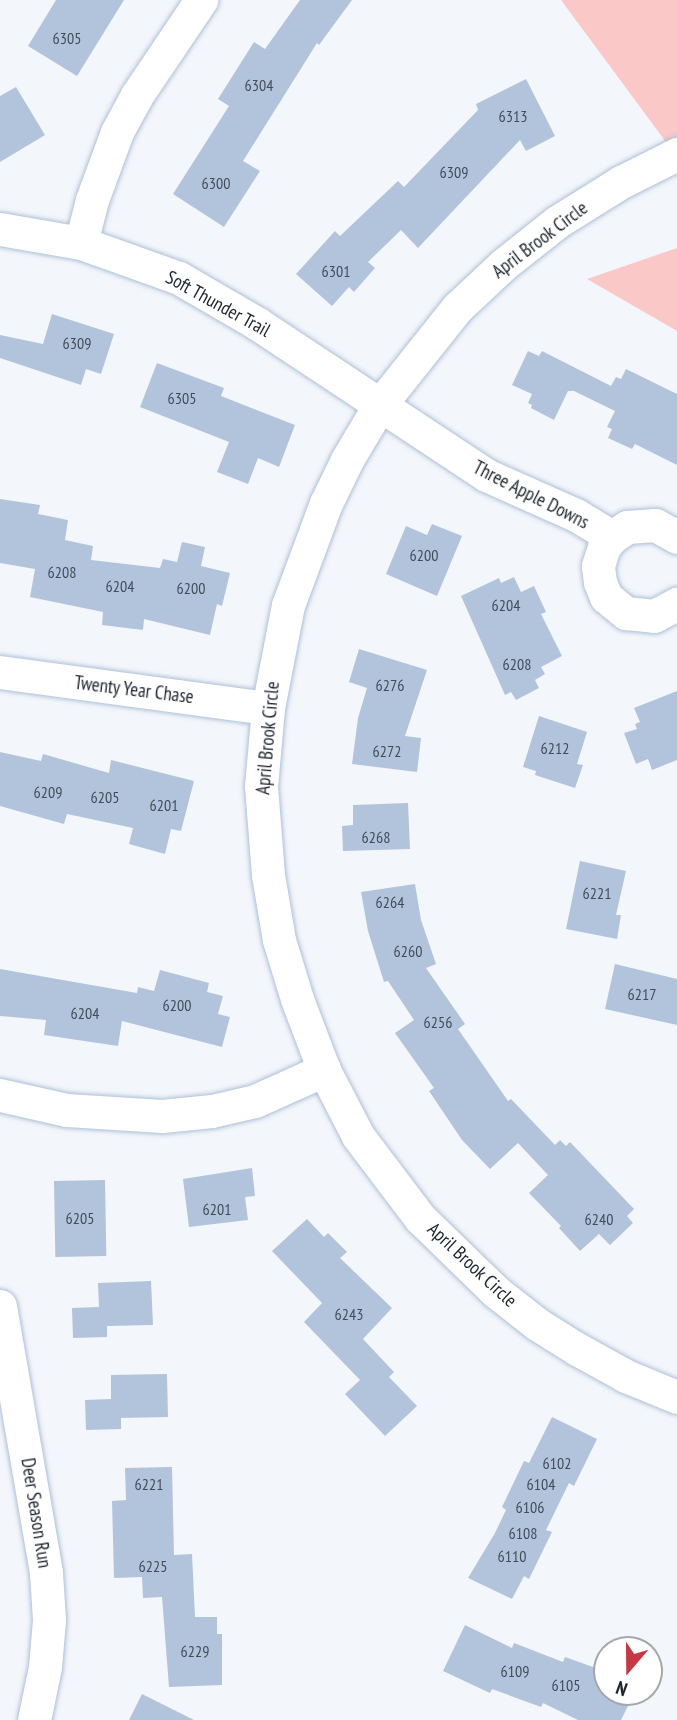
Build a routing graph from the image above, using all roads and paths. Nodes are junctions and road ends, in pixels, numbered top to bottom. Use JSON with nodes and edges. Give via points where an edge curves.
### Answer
{"nodes":[{"id":1,"x":201,"y":0,"type":"edge"},
{"id":2,"x":677,"y":154,"type":"edge"},
{"id":3,"x":0,"y":229,"type":"edge"},
{"id":4,"x":81,"y":243,"type":"junction"},
{"id":5,"x":379,"y":406,"type":"junction"},
{"id":6,"x":612,"y":537,"type":"junction"},
{"id":7,"x":677,"y":537,"type":"edge"},
{"id":8,"x":677,"y":604,"type":"edge"},
{"id":9,"x":0,"y":672,"type":"edge"},
{"id":10,"x":268,"y":708,"type":"junction"},
{"id":11,"x":324,"y":1070,"type":"junction"},
{"id":12,"x":2,"y":1105,"type":"edge"},
{"id":13,"x":0,"y":1306,"type":"edge"},
{"id":14,"x":677,"y":1397,"type":"edge"},
{"id":15,"x":10,"y":1420,"type":"edge"},
{"id":16,"x":34,"y":1720,"type":"edge"}],
"edges":[{"from":1,"to":4,"type":"street","via":[[137,94],[117,132]]},
{"from":2,"to":5,"type":"street","name":"April Brook Circle","via":[[556,222],[503,265],[457,309]]},
{"from":3,"to":4,"type":"street","name":"Soft Thunder Trail"},
{"from":4,"to":5,"type":"street","name":"Soft Thunder Trail","via":[[179,278],[258,324]]},
{"from":5,"to":6,"type":"street","name":"Three Apple Downs","via":[[486,475],[576,515]]},
{"from":5,"to":10,"type":"street","name":"April Brook Circle","via":[[347,460],[306,551],[288,605]]},
{"from":6,"to":7,"type":"street","name":"Three Apple Downs","via":[[642,523]]},
{"from":6,"to":8,"type":"street","name":"Three Apple Downs","via":[[598,566],[600,582],[614,605],[640,617],[654,616]]},
{"from":9,"to":10,"type":"street","name":"Twenty Year Chase"},
{"from":10,"to":11,"type":"street","name":"April Brook Circle","via":[[261,786],[268,874],[286,963]]},
{"from":11,"to":12,"type":"street","via":[[256,1101],[212,1111],[162,1116]]},
{"from":11,"to":14,"type":"street","name":"April Brook Circle","via":[[359,1136],[388,1178],[420,1218],[495,1291],[577,1349]]},
{"from":13,"to":15,"type":"street","name":"Deer Season Run"},
{"from":15,"to":16,"type":"street","name":"Deer Season Run","via":[[46,1573],[49,1620]]}]}
